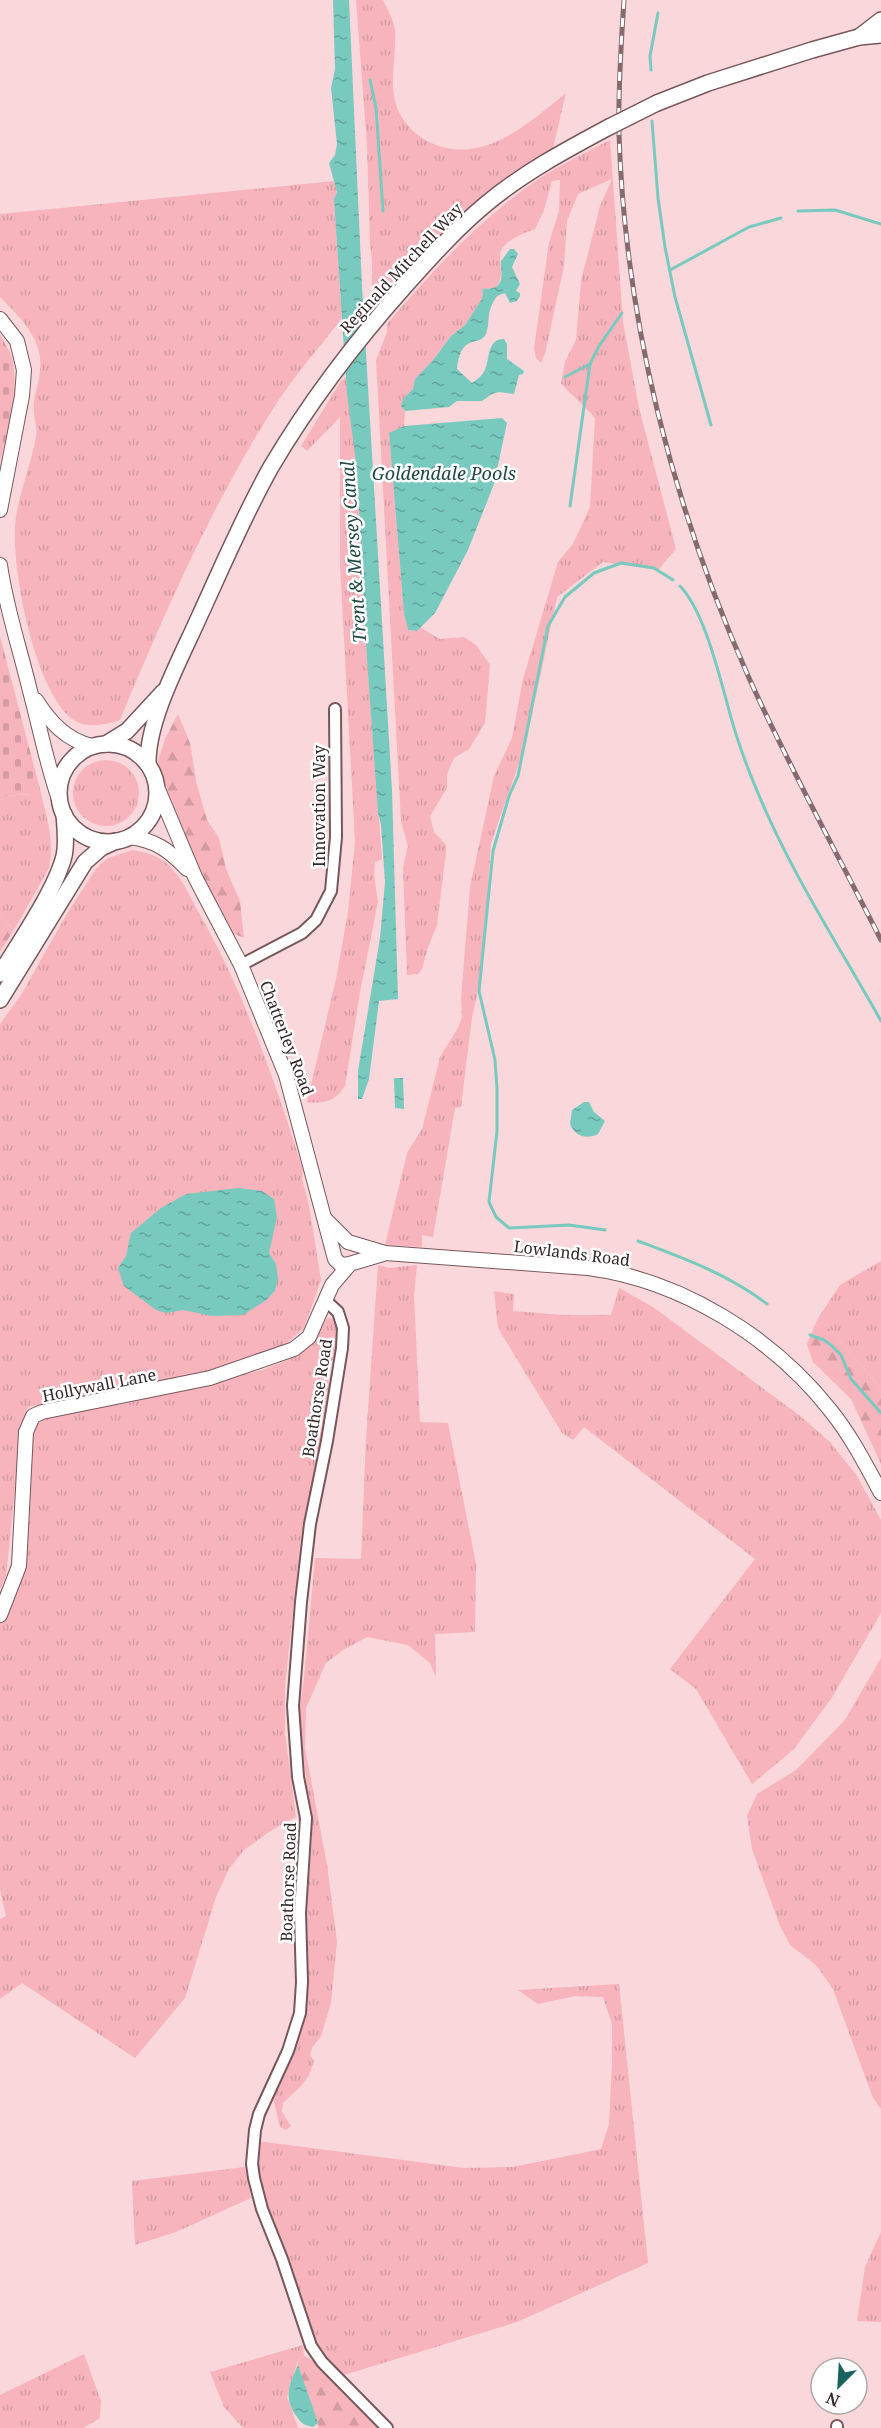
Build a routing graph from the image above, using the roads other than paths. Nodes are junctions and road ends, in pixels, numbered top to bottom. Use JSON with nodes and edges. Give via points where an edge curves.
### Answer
{"nodes":[{"id":1,"x":881,"y":20,"type":"edge"},
{"id":2,"x":881,"y":35,"type":"edge"},
{"id":3,"x":859,"y":37,"type":"junction"},
{"id":4,"x":0,"y":319,"type":"edge"},
{"id":5,"x":0,"y":510,"type":"edge"},
{"id":6,"x":0,"y":565,"type":"edge"},
{"id":7,"x":167,"y":688,"type":"junction"},
{"id":8,"x":30,"y":691,"type":"junction"},
{"id":9,"x":335,"y":709,"type":"dead end"},
{"id":10,"x":99,"y":745,"type":"junction"},
{"id":11,"x":148,"y":764,"type":"junction"},
{"id":12,"x":157,"y":786,"type":"junction"},
{"id":13,"x":62,"y":808,"type":"junction"},
{"id":14,"x":122,"y":839,"type":"junction"},
{"id":15,"x":195,"y":877,"type":"junction"},
{"id":16,"x":241,"y":965,"type":"junction"},
{"id":17,"x":0,"y":974,"type":"edge"},
{"id":18,"x":0,"y":1000,"type":"edge"},
{"id":19,"x":325,"y":1219,"type":"junction"},
{"id":20,"x":350,"y":1243,"type":"junction"},
{"id":21,"x":334,"y":1253,"type":"junction"},
{"id":22,"x":385,"y":1253,"type":"junction"},
{"id":23,"x":352,"y":1263,"type":"junction"},
{"id":24,"x":332,"y":1285,"type":"junction"},
{"id":25,"x":325,"y":1300,"type":"junction"},
{"id":26,"x":881,"y":1493,"type":"edge"},
{"id":27,"x":0,"y":1615,"type":"edge"},
{"id":28,"x":387,"y":2428,"type":"edge"}],
"edges":[{"from":1,"to":3,"type":"main road","name":"Reginald Mitchell Way"},
{"from":2,"to":3,"type":"main road","name":"Reginald Mitchell Way"},
{"from":3,"to":7,"type":"main road","name":"Reginald Mitchell Way","bridge":true,"via":[[708,83],[609,127],[552,158],[486,204],[439,248],[340,363],[300,420],[257,493]]},
{"from":4,"to":5,"type":"street","via":[[17,341],[24,370]]},
{"from":6,"to":8,"type":"street"},
{"from":7,"to":10,"type":"main road","name":"Reginald Mitchell Way","via":[[127,731]]},
{"from":7,"to":11,"type":"main road","name":"Reginald Mitchell Way"},
{"from":8,"to":10,"type":"street","via":[[60,730],[73,739]]},
{"from":8,"to":13,"type":"street","via":[[48,769]]},
{"from":9,"to":16,"type":"street","name":"Innovation Way","via":[[336,837],[331,891],[322,910],[302,933]]},
{"from":10,"to":11,"type":"main road","via":[[121,745]]},
{"from":10,"to":13,"type":"main road","via":[[75,757],[65,770],[59,786]]},
{"from":11,"to":12,"type":"main road"},
{"from":12,"to":14,"type":"main road","via":[[156,803],[149,819]]},
{"from":12,"to":15,"type":"street","name":"Chatterley Road"},
{"from":13,"to":14,"type":"main road","via":[[70,824],[89,838],[105,842]]},
{"from":13,"to":17,"type":"main road","via":[[62,864]]},
{"from":14,"to":15,"type":"street","name":"Chatterley Road","via":[[152,841],[162,846]]},
{"from":14,"to":18,"type":"main road","via":[[85,862]]},
{"from":15,"to":16,"type":"street","name":"Chatterley Road"},
{"from":16,"to":19,"type":"street","name":"Chatterley Road","via":[[286,1075]]},
{"from":19,"to":20,"type":"street","name":"Chatterley Road"},
{"from":19,"to":21,"type":"street","name":"Chatterley Road"},
{"from":20,"to":21,"type":"street","via":[[339,1243]]},
{"from":20,"to":22,"type":"street","name":"Lowlands Road"},
{"from":20,"to":23,"type":"street","via":[[357,1254]]},
{"from":21,"to":23,"type":"street","via":[[340,1264]]},
{"from":21,"to":24,"type":"street","name":"Hollywall Lane"},
{"from":22,"to":23,"type":"street","name":"Lowlands Road"},
{"from":22,"to":26,"type":"street","name":"Lowlands Road","via":[[580,1267],[612,1271],[666,1288],[739,1328],[785,1362],[831,1411]]},
{"from":23,"to":24,"type":"street","name":"Hollywall Lane"},
{"from":24,"to":25,"type":"street","name":"Hollywall Lane"},
{"from":25,"to":27,"type":"street","name":"Hollywall Lane","via":[[309,1337],[294,1349],[267,1360],[188,1383],[33,1416],[26,1432],[19,1566]]},
{"from":25,"to":28,"type":"street","name":"Boathorse Road","via":[[338,1312],[343,1328],[310,1524],[293,1706],[298,1777],[306,1818],[300,1913],[300,2013],[288,2051],[259,2114],[252,2164],[259,2202],[311,2346]]}]}
